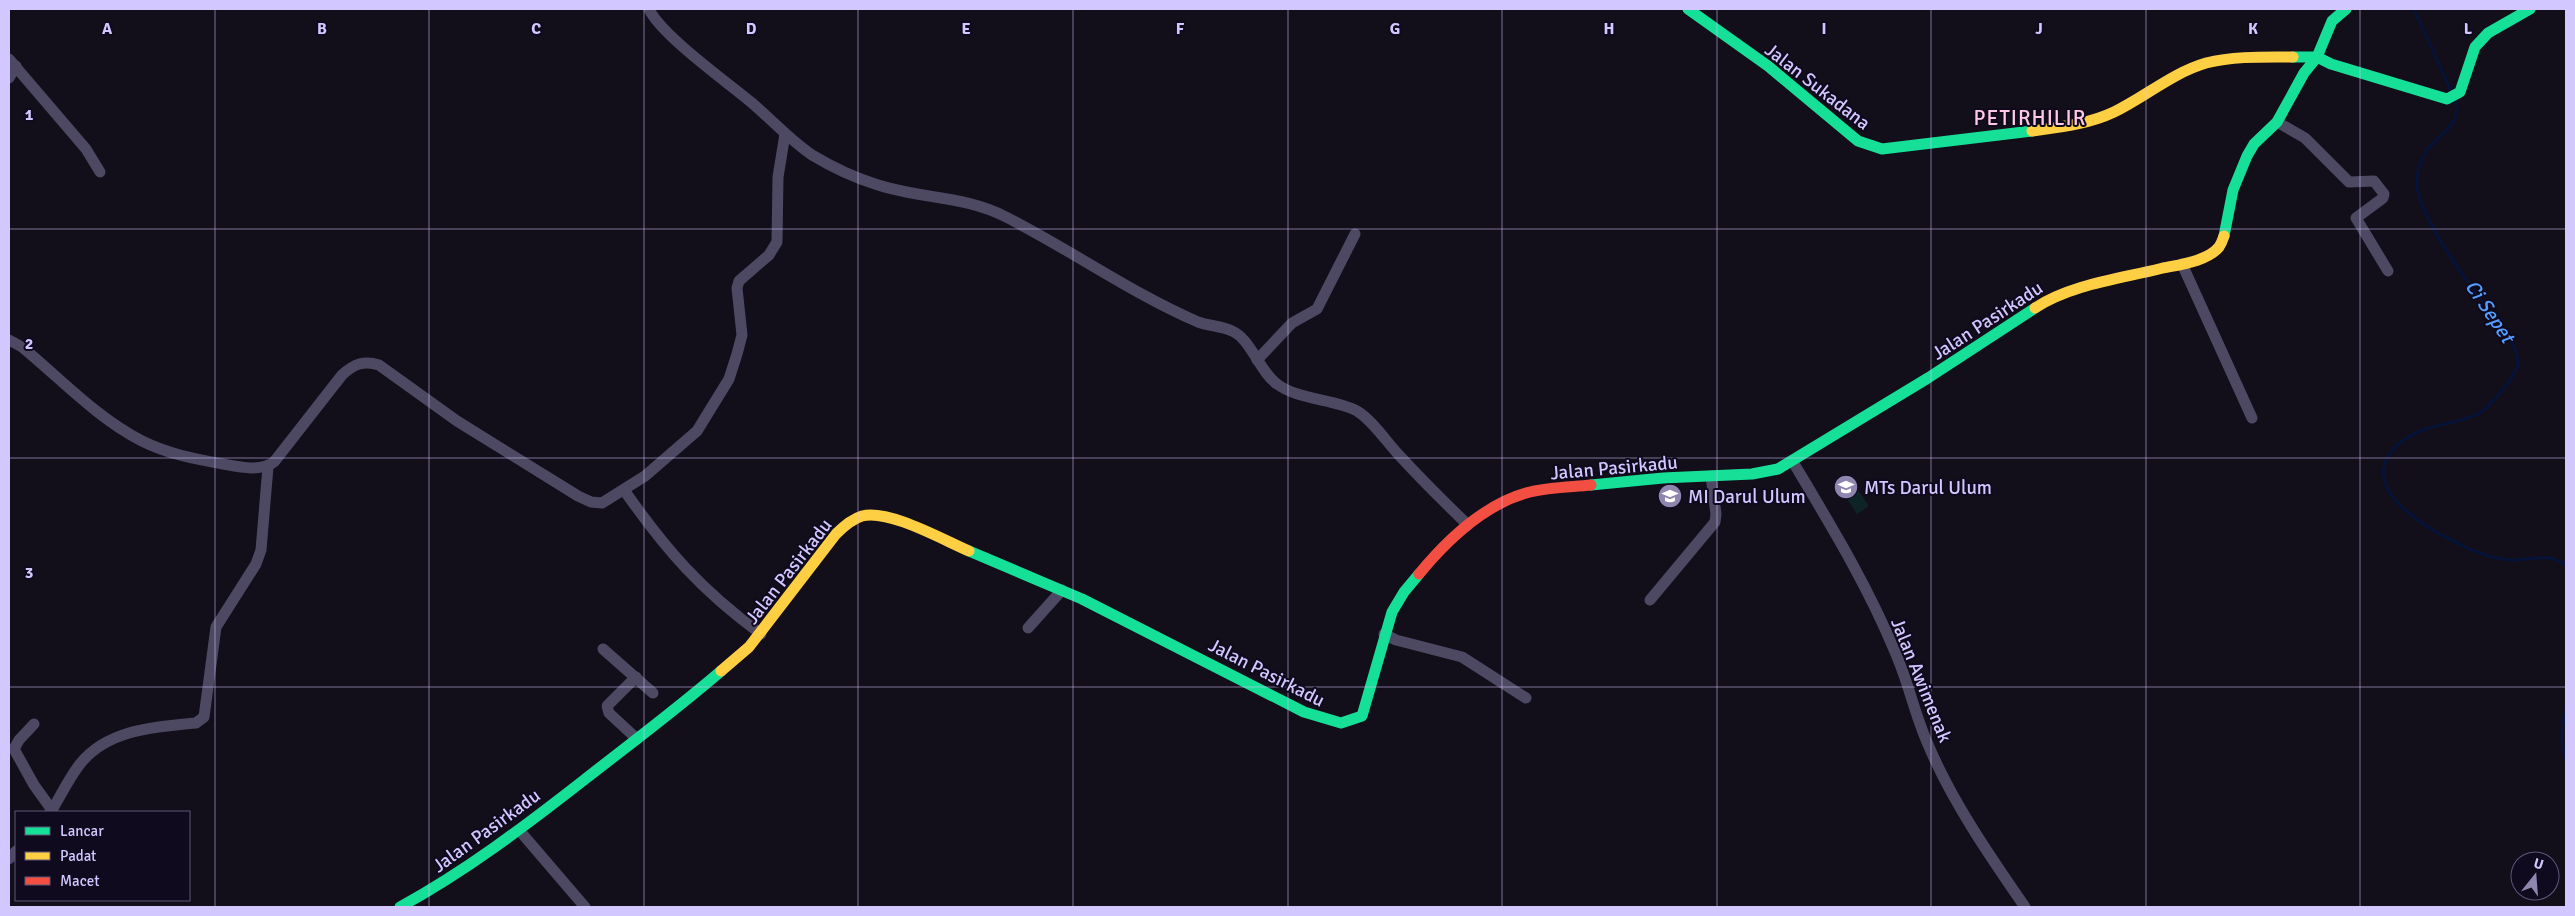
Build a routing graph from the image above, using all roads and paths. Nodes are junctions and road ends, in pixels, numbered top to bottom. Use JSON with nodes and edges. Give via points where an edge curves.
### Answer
{"nodes":[{"id":1,"x":649,"y":9,"type":"edge"},
{"id":2,"x":1688,"y":9,"type":"edge"},
{"id":3,"x":2346,"y":9,"type":"edge"},
{"id":4,"x":2530,"y":9,"type":"edge"},
{"id":5,"x":2317,"y":57,"type":"junction"},
{"id":6,"x":12,"y":63,"type":"edge"},
{"id":7,"x":9,"y":78,"type":"edge"},
{"id":8,"x":2277,"y":122,"type":"junction"},
{"id":9,"x":785,"y":134,"type":"junction"},
{"id":10,"x":100,"y":172,"type":"dead end"},
{"id":11,"x":1355,"y":234,"type":"dead end"},
{"id":12,"x":2182,"y":264,"type":"junction"},
{"id":13,"x":2388,"y":271,"type":"dead end"},
{"id":14,"x":9,"y":340,"type":"edge"},
{"id":15,"x":1257,"y":360,"type":"junction"},
{"id":16,"x":2252,"y":418,"type":"dead end"},
{"id":17,"x":1793,"y":462,"type":"junction"},
{"id":18,"x":268,"y":467,"type":"junction"},
{"id":19,"x":1711,"y":476,"type":"junction"},
{"id":20,"x":624,"y":490,"type":"junction"},
{"id":21,"x":1468,"y":525,"type":"junction"},
{"id":22,"x":1062,"y":590,"type":"junction"},
{"id":23,"x":1650,"y":600,"type":"dead end"},
{"id":24,"x":1028,"y":628,"type":"dead end"},
{"id":25,"x":761,"y":634,"type":"junction"},
{"id":26,"x":1384,"y":634,"type":"junction"},
{"id":27,"x":603,"y":649,"type":"dead end"},
{"id":28,"x":636,"y":677,"type":"junction"},
{"id":29,"x":653,"y":693,"type":"dead end"},
{"id":30,"x":1526,"y":698,"type":"dead end"},
{"id":31,"x":34,"y":724,"type":"dead end"},
{"id":32,"x":637,"y":739,"type":"junction"},
{"id":33,"x":51,"y":811,"type":"edge"},
{"id":34,"x":519,"y":830,"type":"junction"},
{"id":35,"x":400,"y":907,"type":"edge"},
{"id":36,"x":585,"y":907,"type":"edge"},
{"id":37,"x":2025,"y":907,"type":"edge"}],
"edges":[{"from":1,"to":9,"type":"street","via":[[688,50]]},
{"from":2,"to":5,"type":"street","name":"Jalan Sukadana","via":[[1768,66],[1858,141],[1882,149],[2007,136],[2091,121],[2114,112],[2189,69],[2207,63],[2247,57]]},
{"from":3,"to":5,"type":"street","name":"Jalan Pasirkadu","via":[[2329,26]]},
{"from":4,"to":5,"type":"street","name":"Jalan Sukadana","via":[[2488,33],[2474,47],[2462,86],[2452,97],[2331,64]]},
{"from":5,"to":8,"type":"street","name":"Jalan Pasirkadu","via":[[2304,73]]},
{"from":6,"to":7,"type":"street"},
{"from":6,"to":10,"type":"street","via":[[86,149]]},
{"from":8,"to":12,"type":"street","name":"Jalan Pasirkadu","via":[[2254,144],[2247,156],[2233,190],[2226,232],[2219,247]]},
{"from":8,"to":13,"type":"street","via":[[2305,138],[2349,182],[2374,181],[2384,194],[2384,198],[2356,218]]},
{"from":9,"to":15,"type":"street","via":[[842,172],[878,185],[949,198],[1005,216],[1165,305],[1199,322],[1232,331]]},
{"from":9,"to":20,"type":"street","via":[[778,177],[777,242],[769,256],[739,281],[742,335],[729,379],[697,431],[646,476]]},
{"from":11,"to":15,"type":"street","via":[[1317,309],[1292,323]]},
{"from":12,"to":16,"type":"street"},
{"from":12,"to":17,"type":"street","name":"Jalan Pasirkadu","via":[[2080,288],[2045,301]]},
{"from":14,"to":18,"type":"street","via":[[122,430],[143,441],[188,458],[242,467]]},
{"from":15,"to":21,"type":"street","via":[[1278,386],[1359,412]]},
{"from":17,"to":19,"type":"street","name":"Jalan Pasirkadu","via":[[1762,473]]},
{"from":17,"to":37,"type":"street","name":"Jalan Awimenak","via":[[1834,528],[1896,652],[1927,742],[1951,791]]},
{"from":18,"to":20,"type":"street","via":[[342,375],[351,367],[371,362],[380,365],[457,421],[578,496],[591,502],[602,502]]},
{"from":18,"to":33,"type":"street","via":[[261,550],[256,564],[216,627],[204,717],[196,723],[137,730],[106,742],[80,764]]},
{"from":19,"to":21,"type":"street","name":"Jalan Pasirkadu","via":[[1530,492],[1508,500]]},
{"from":19,"to":23,"type":"street","via":[[1715,522]]},
{"from":20,"to":25,"type":"street","via":[[686,570]]},
{"from":21,"to":26,"type":"street","name":"Jalan Pasirkadu","via":[[1430,561],[1404,592]]},
{"from":22,"to":24,"type":"street"},
{"from":22,"to":25,"type":"street","name":"Jalan Pasirkadu","via":[[899,521],[876,515],[861,516],[836,534]]},
{"from":22,"to":26,"type":"street","name":"Jalan Pasirkadu","via":[[1304,712],[1341,724],[1362,716]]},
{"from":25,"to":32,"type":"street","name":"Jalan Pasirkadu","via":[[686,701]]},
{"from":26,"to":30,"type":"street","via":[[1396,640],[1462,656]]},
{"from":27,"to":28,"type":"street"},
{"from":28,"to":29,"type":"street"},
{"from":28,"to":32,"type":"street","via":[[607,708]]},
{"from":31,"to":33,"type":"street","via":[[19,740],[15,752]]},
{"from":32,"to":34,"type":"street","name":"Jalan Pasirkadu"},
{"from":34,"to":35,"type":"street","name":"Jalan Pasirkadu","via":[[444,883]]},
{"from":34,"to":36,"type":"street"}]}
